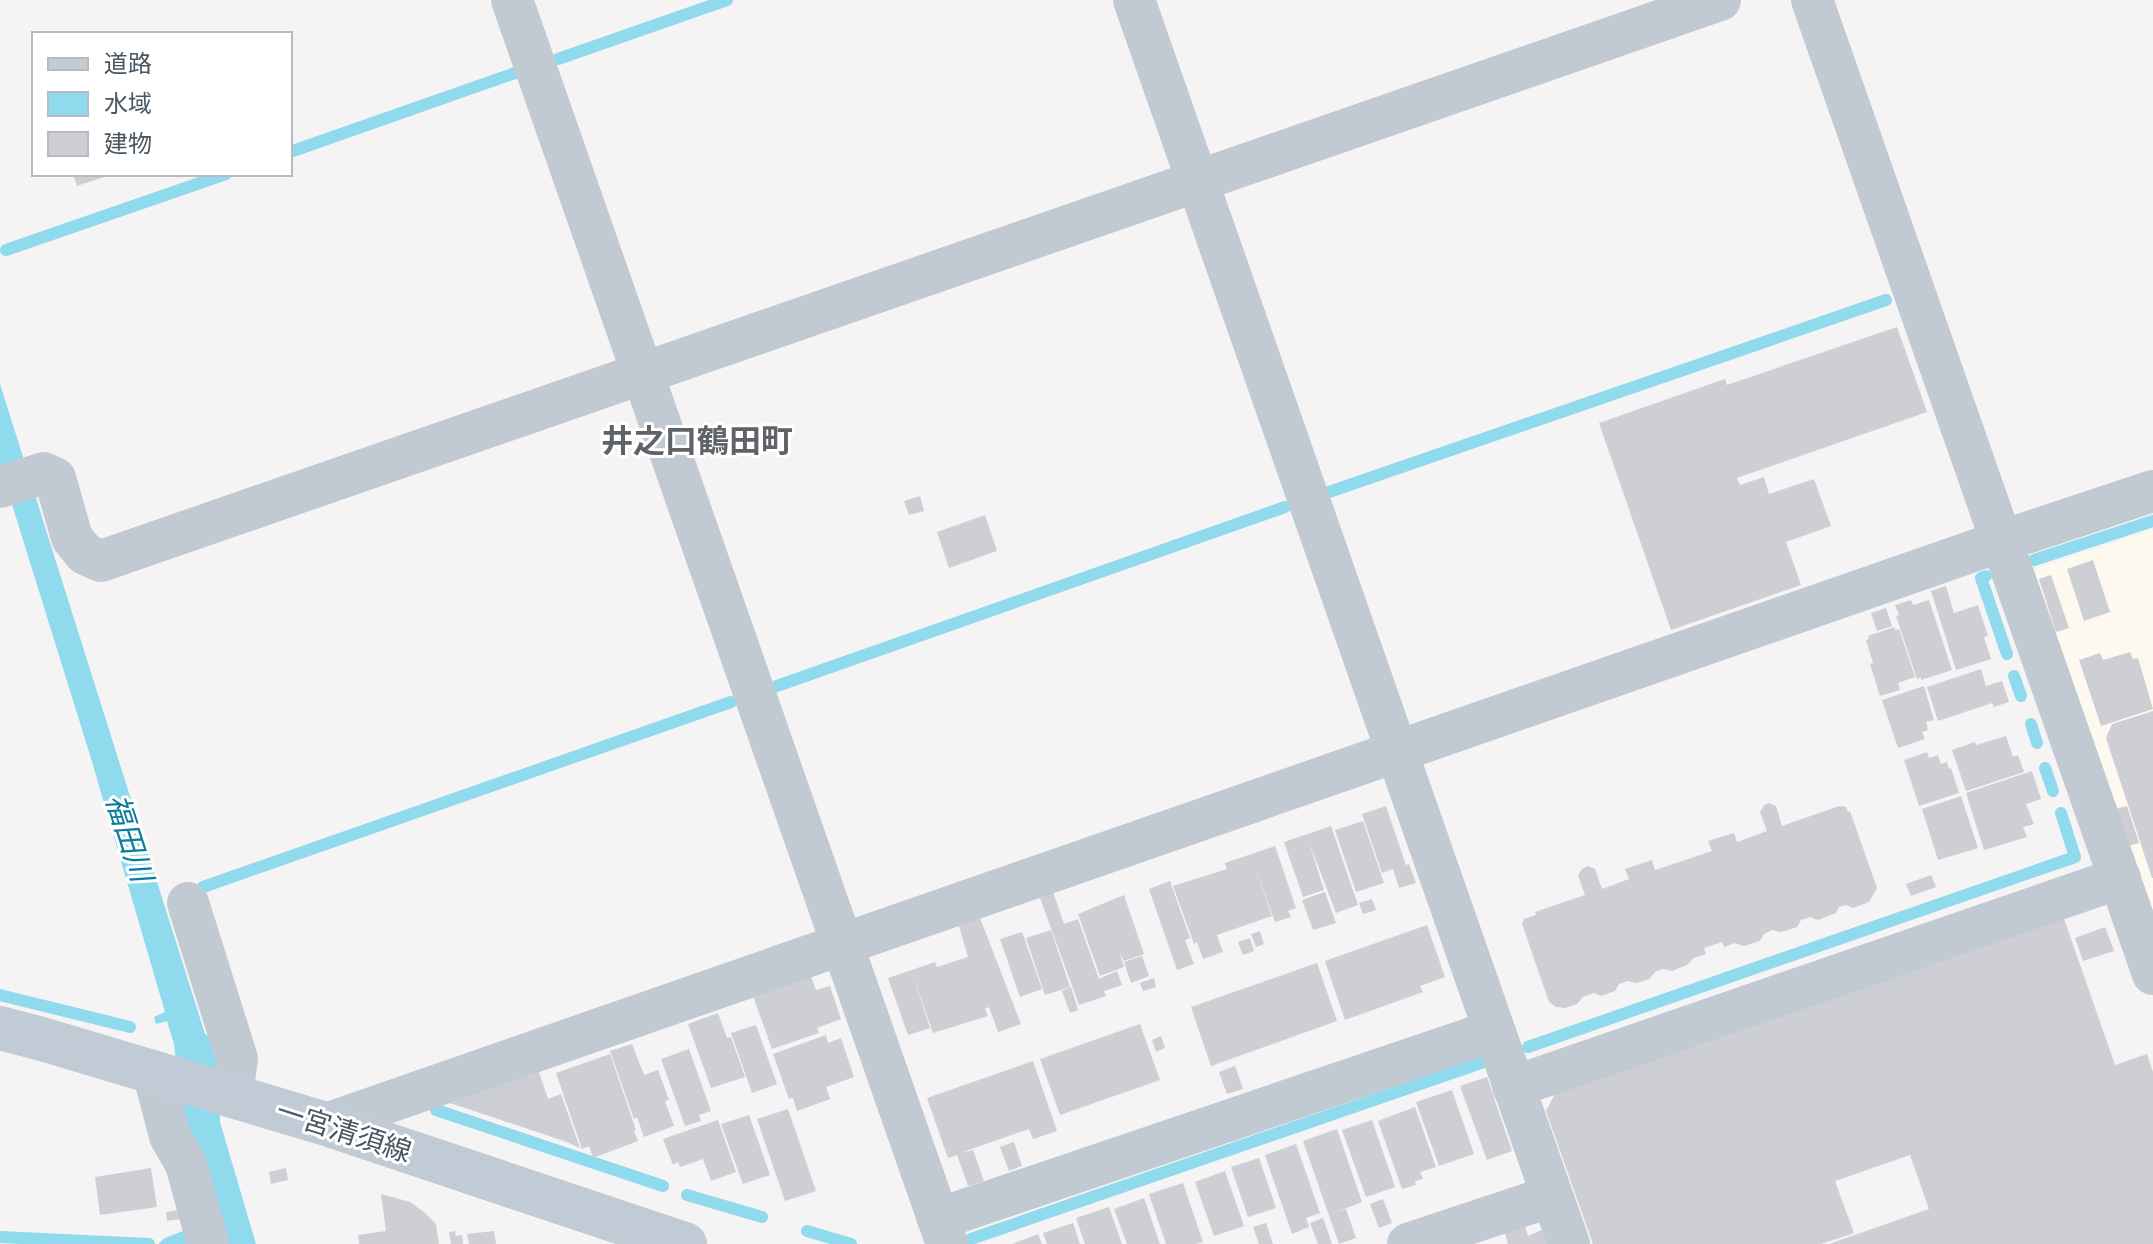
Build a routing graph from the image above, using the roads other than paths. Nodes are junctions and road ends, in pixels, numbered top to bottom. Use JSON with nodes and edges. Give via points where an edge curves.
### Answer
{"nodes":[{"id":1,"x":512,"y":0,"type":"edge"},
{"id":2,"x":1134,"y":0,"type":"edge"},
{"id":3,"x":1720,"y":0,"type":"edge"},
{"id":4,"x":1812,"y":0,"type":"edge"},
{"id":5,"x":1197,"y":182,"type":"junction"},
{"id":6,"x":642,"y":373,"type":"junction"},
{"id":7,"x":19,"y":481,"type":"edge"},
{"id":8,"x":2153,"y":491,"type":"edge"},
{"id":9,"x":2002,"y":541,"type":"junction"},
{"id":10,"x":1396,"y":752,"type":"junction"},
{"id":11,"x":2120,"y":878,"type":"junction"},
{"id":12,"x":188,"y":903,"type":"dead end"},
{"id":13,"x":842,"y":944,"type":"junction"},
{"id":14,"x":2153,"y":974,"type":"edge"},
{"id":15,"x":0,"y":1028,"type":"edge"},
{"id":16,"x":1493,"y":1031,"type":"junction"},
{"id":17,"x":165,"y":1075,"type":"junction"},
{"id":18,"x":1513,"y":1087,"type":"junction"},
{"id":19,"x":229,"y":1094,"type":"junction"},
{"id":20,"x":326,"y":1124,"type":"junction"},
{"id":21,"x":1552,"y":1196,"type":"junction"},
{"id":22,"x":942,"y":1232,"type":"edge"},
{"id":23,"x":206,"y":1234,"type":"edge"},
{"id":24,"x":685,"y":1244,"type":"edge"},
{"id":25,"x":1408,"y":1244,"type":"edge"},
{"id":26,"x":1569,"y":1244,"type":"edge"}],
"edges":[{"from":1,"to":6,"type":"street"},
{"from":2,"to":5,"type":"street"},
{"from":3,"to":5,"type":"street"},
{"from":4,"to":9,"type":"street"},
{"from":5,"to":6,"type":"street"},
{"from":5,"to":10,"type":"street"},
{"from":6,"to":7,"type":"street","via":[[101,561],[85,554],[72,538],[55,478],[44,473]]},
{"from":6,"to":13,"type":"street"},
{"from":8,"to":9,"type":"street"},
{"from":9,"to":10,"type":"street"},
{"from":9,"to":11,"type":"street"},
{"from":10,"to":13,"type":"street"},
{"from":10,"to":16,"type":"street"},
{"from":11,"to":14,"type":"street"},
{"from":11,"to":18,"type":"street"},
{"from":12,"to":19,"type":"street","via":[[237,1059]]},
{"from":13,"to":20,"type":"street"},
{"from":13,"to":22,"type":"street"},
{"from":15,"to":17,"type":"main road","name":"一宮清須線"},
{"from":16,"to":18,"type":"street"},
{"from":16,"to":22,"type":"street"},
{"from":17,"to":19,"type":"main road","name":"一宮清須線"},
{"from":17,"to":23,"type":"street","via":[[170,1136],[186,1164]]},
{"from":18,"to":21,"type":"street"},
{"from":19,"to":20,"type":"main road","name":"一宮清須線"},
{"from":20,"to":24,"type":"main road","name":"一宮清須線"},
{"from":21,"to":25,"type":"street"},
{"from":21,"to":26,"type":"street"}]}
